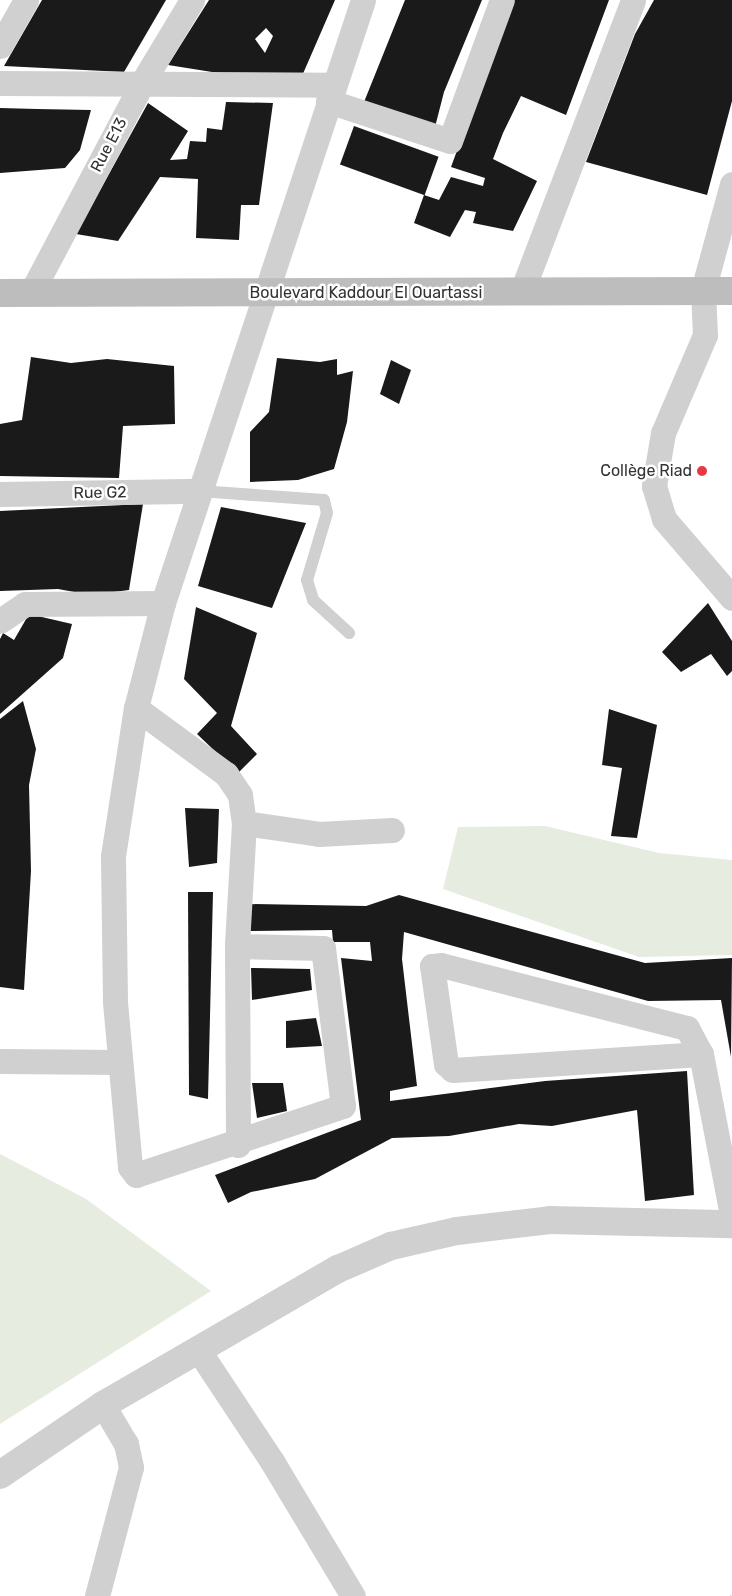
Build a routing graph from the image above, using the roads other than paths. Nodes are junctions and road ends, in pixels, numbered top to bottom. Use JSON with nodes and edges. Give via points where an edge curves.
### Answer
{"nodes":[{"id":1,"x":26,"y":0,"type":"edge"},
{"id":2,"x":192,"y":0,"type":"edge"},
{"id":3,"x":364,"y":0,"type":"edge"},
{"id":4,"x":502,"y":0,"type":"edge"},
{"id":5,"x":633,"y":0,"type":"edge"},
{"id":6,"x":0,"y":46,"type":"edge"},
{"id":7,"x":0,"y":83,"type":"edge"},
{"id":8,"x":142,"y":83,"type":"junction"},
{"id":9,"x":330,"y":93,"type":"junction"},
{"id":10,"x":732,"y":184,"type":"edge"},
{"id":11,"x":704,"y":290,"type":"junction"},
{"id":12,"x":732,"y":291,"type":"edge"},
{"id":13,"x":522,"y":292,"type":"junction"},
{"id":14,"x":0,"y":293,"type":"edge"},
{"id":15,"x":31,"y":293,"type":"junction"},
{"id":16,"x":266,"y":294,"type":"junction"},
{"id":17,"x":200,"y":491,"type":"junction"},
{"id":18,"x":0,"y":494,"type":"edge"},
{"id":19,"x":732,"y":598,"type":"edge"},
{"id":20,"x":163,"y":603,"type":"junction"},
{"id":21,"x":0,"y":621,"type":"edge"},
{"id":22,"x":349,"y":633,"type":"dead end"},
{"id":23,"x":136,"y":708,"type":"junction"},
{"id":24,"x":244,"y":823,"type":"junction"},
{"id":25,"x":392,"y":830,"type":"dead end"},
{"id":26,"x":237,"y":946,"type":"junction"},
{"id":27,"x":701,"y":1054,"type":"junction"},
{"id":28,"x":0,"y":1061,"type":"edge"},
{"id":29,"x":120,"y":1062,"type":"junction"},
{"id":30,"x":238,"y":1145,"type":"junction"},
{"id":31,"x":732,"y":1215,"type":"edge"},
{"id":32,"x":732,"y":1224,"type":"edge"},
{"id":33,"x":199,"y":1351,"type":"junction"},
{"id":34,"x":103,"y":1405,"type":"junction"},
{"id":35,"x":0,"y":1475,"type":"edge"},
{"id":36,"x":97,"y":1596,"type":"edge"},
{"id":37,"x":353,"y":1596,"type":"edge"}],
"edges":[{"from":1,"to":6,"type":"street"},
{"from":2,"to":8,"type":"street","name":"Rue E13"},
{"from":3,"to":9,"type":"street"},
{"from":4,"to":9,"type":"street","via":[[450,141]]},
{"from":5,"to":13,"type":"street"},
{"from":7,"to":8,"type":"street"},
{"from":8,"to":9,"type":"street"},
{"from":8,"to":15,"type":"street","name":"Rue E13"},
{"from":9,"to":16,"type":"street"},
{"from":10,"to":11,"type":"street"},
{"from":11,"to":12,"type":"main road","name":"Boulevard Kaddour El Ouartassi"},
{"from":11,"to":13,"type":"main road","name":"Boulevard Kaddour El Ouartassi"},
{"from":11,"to":19,"type":"street","via":[[704,335],[662,433],[655,500],[664,519]]},
{"from":13,"to":16,"type":"main road","name":"Boulevard Kaddour El Ouartassi"},
{"from":14,"to":15,"type":"main road","name":"Boulevard Kaddour El Ouartassi"},
{"from":15,"to":16,"type":"main road","name":"Boulevard Kaddour El Ouartassi"},
{"from":16,"to":17,"type":"street"},
{"from":17,"to":18,"type":"street","name":"Rue G2"},
{"from":17,"to":20,"type":"street"},
{"from":17,"to":22,"type":"lane","via":[[324,500],[327,513],[307,580],[313,600]]},
{"from":20,"to":21,"type":"street","via":[[25,604]]},
{"from":20,"to":23,"type":"street"},
{"from":23,"to":24,"type":"street","via":[[236,784]]},
{"from":23,"to":29,"type":"street","via":[[113,856]]},
{"from":24,"to":25,"type":"street","via":[[319,834]]},
{"from":24,"to":26,"type":"street"},
{"from":26,"to":30,"type":"street"},
{"from":26,"to":30,"type":"street","via":[[323,948],[344,1102],[342,1109]]},
{"from":27,"to":27,"type":"street","via":[[453,1070],[446,1064],[432,966],[681,1025],[692,1033]]},
{"from":27,"to":31,"type":"street"},
{"from":28,"to":29,"type":"street"},
{"from":29,"to":30,"type":"street","via":[[134,1174]]},
{"from":32,"to":33,"type":"street","via":[[550,1220],[457,1231],[391,1246],[338,1269]]},
{"from":33,"to":34,"type":"street"},
{"from":33,"to":37,"type":"street","via":[[273,1463]]},
{"from":34,"to":35,"type":"street"},
{"from":34,"to":36,"type":"street","via":[[128,1450],[131,1467]]}]}
